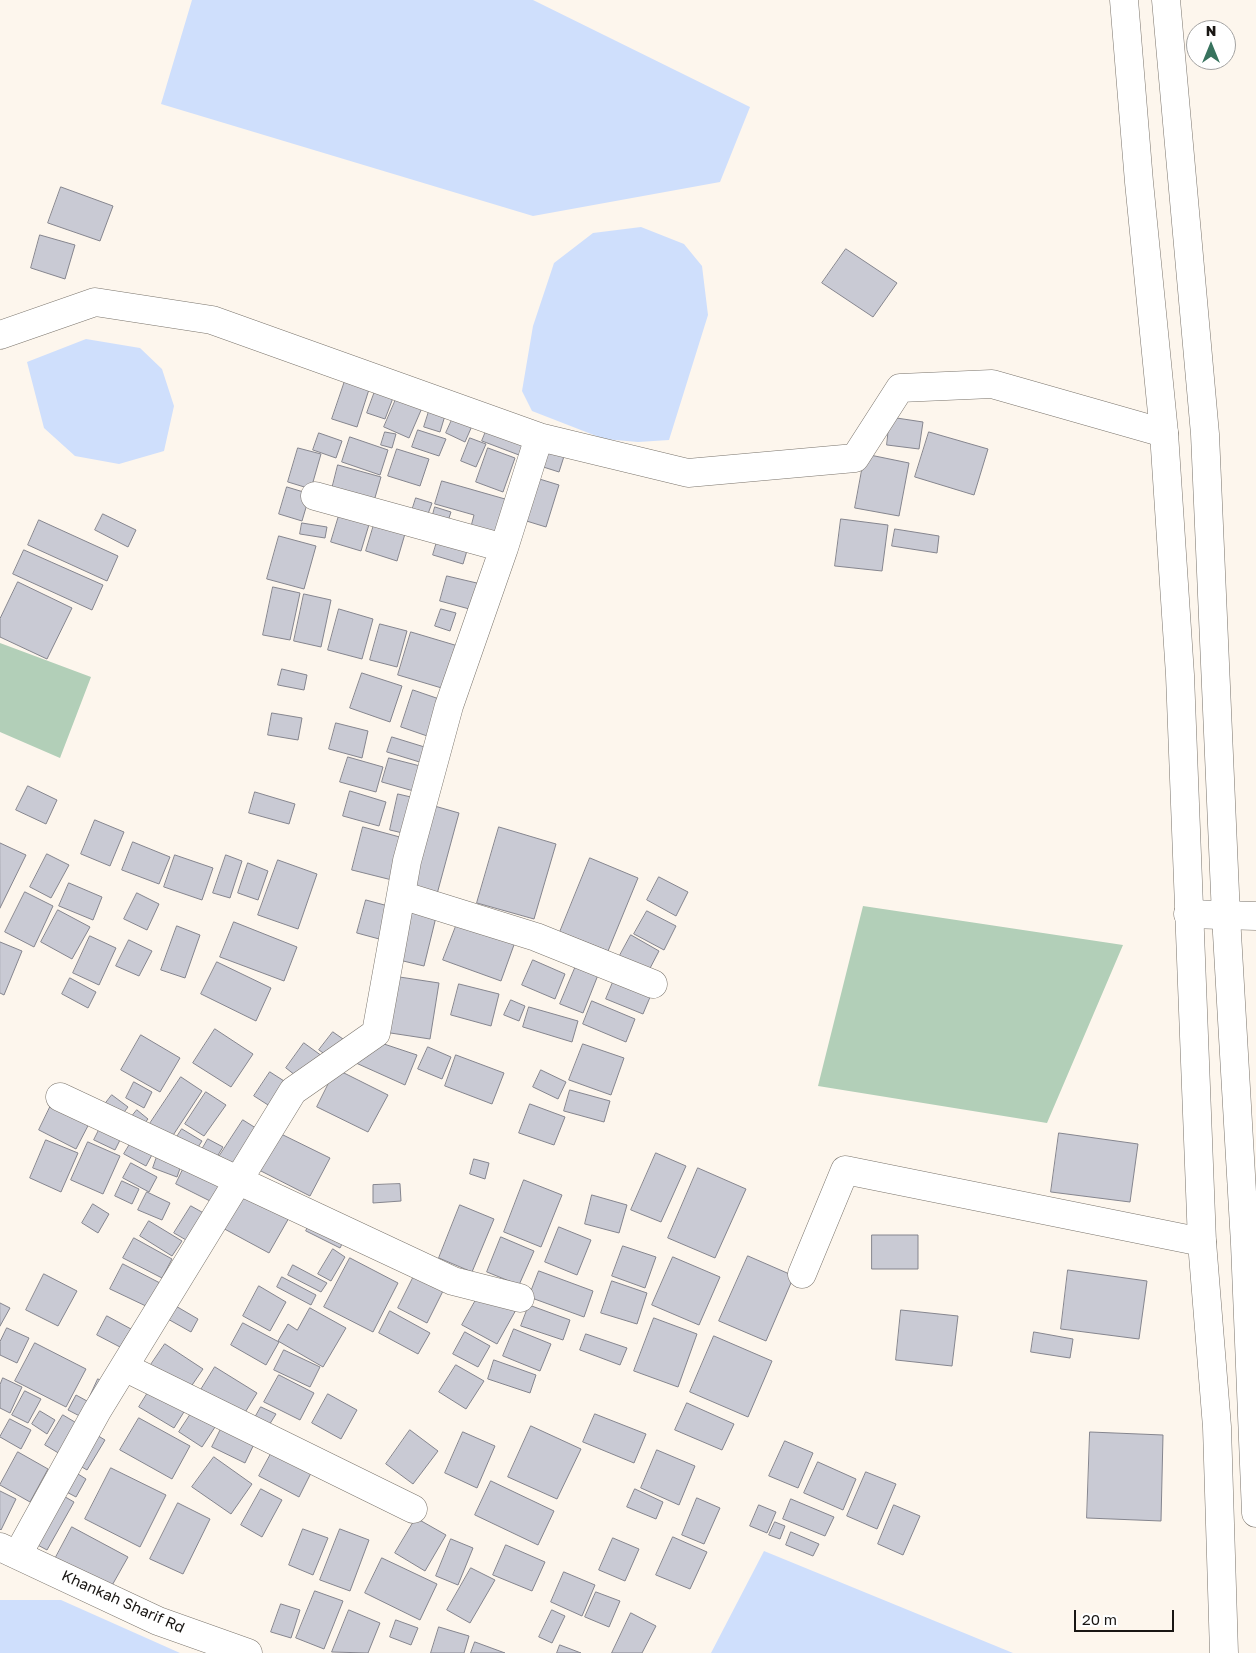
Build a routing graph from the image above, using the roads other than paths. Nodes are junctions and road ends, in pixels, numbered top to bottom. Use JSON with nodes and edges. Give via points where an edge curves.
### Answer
{"nodes":[{"id":1,"x":1124,"y":0,"type":"edge"},
{"id":2,"x":1166,"y":0,"type":"edge"},
{"id":3,"x":0,"y":335,"type":"edge"},
{"id":4,"x":1164,"y":433,"type":"junction"},
{"id":5,"x":539,"y":437,"type":"junction"},
{"id":6,"x":315,"y":496,"type":"dead end"},
{"id":7,"x":504,"y":548,"type":"junction"},
{"id":8,"x":401,"y":895,"type":"junction"},
{"id":9,"x":1188,"y":914,"type":"junction"},
{"id":10,"x":1226,"y":916,"type":"junction"},
{"id":11,"x":1256,"y":916,"type":"edge"},
{"id":12,"x":653,"y":984,"type":"dead end"},
{"id":13,"x":60,"y":1097,"type":"dead end"},
{"id":14,"x":237,"y":1180,"type":"junction"},
{"id":15,"x":1202,"y":1242,"type":"junction"},
{"id":16,"x":802,"y":1274,"type":"dead end"},
{"id":17,"x":520,"y":1298,"type":"dead end"},
{"id":18,"x":124,"y":1368,"type":"junction"},
{"id":19,"x":413,"y":1509,"type":"dead end"},
{"id":20,"x":1256,"y":1513,"type":"edge"},
{"id":21,"x":9,"y":1551,"type":"edge"},
{"id":22,"x":248,"y":1653,"type":"edge"},
{"id":23,"x":1224,"y":1653,"type":"edge"}],
"edges":[{"from":1,"to":4,"type":"street"},
{"from":2,"to":10,"type":"street","via":[[1205,434]]},
{"from":3,"to":5,"type":"street","via":[[95,302],[212,320]]},
{"from":4,"to":5,"type":"street","via":[[992,384],[900,388],[855,458],[688,473]]},
{"from":4,"to":9,"type":"street","via":[[1180,675]]},
{"from":5,"to":7,"type":"street"},
{"from":6,"to":7,"type":"street"},
{"from":7,"to":8,"type":"street","via":[[449,706],[407,861]]},
{"from":8,"to":12,"type":"street","via":[[536,937]]},
{"from":8,"to":14,"type":"street","via":[[376,1033],[293,1091]]},
{"from":9,"to":10,"type":"street"},
{"from":9,"to":15,"type":"street"},
{"from":10,"to":11,"type":"street"},
{"from":10,"to":20,"type":"street","via":[[1245,1234]]},
{"from":13,"to":14,"type":"street"},
{"from":14,"to":17,"type":"street","via":[[453,1281]]},
{"from":14,"to":18,"type":"street"},
{"from":15,"to":16,"type":"street","via":[[845,1170]]},
{"from":15,"to":23,"type":"street","via":[[1217,1426]]},
{"from":18,"to":19,"type":"street"},
{"from":18,"to":21,"type":"street"},
{"from":21,"to":22,"type":"street","name":"Khankah Sharif Rd","via":[[158,1621]]}]}
